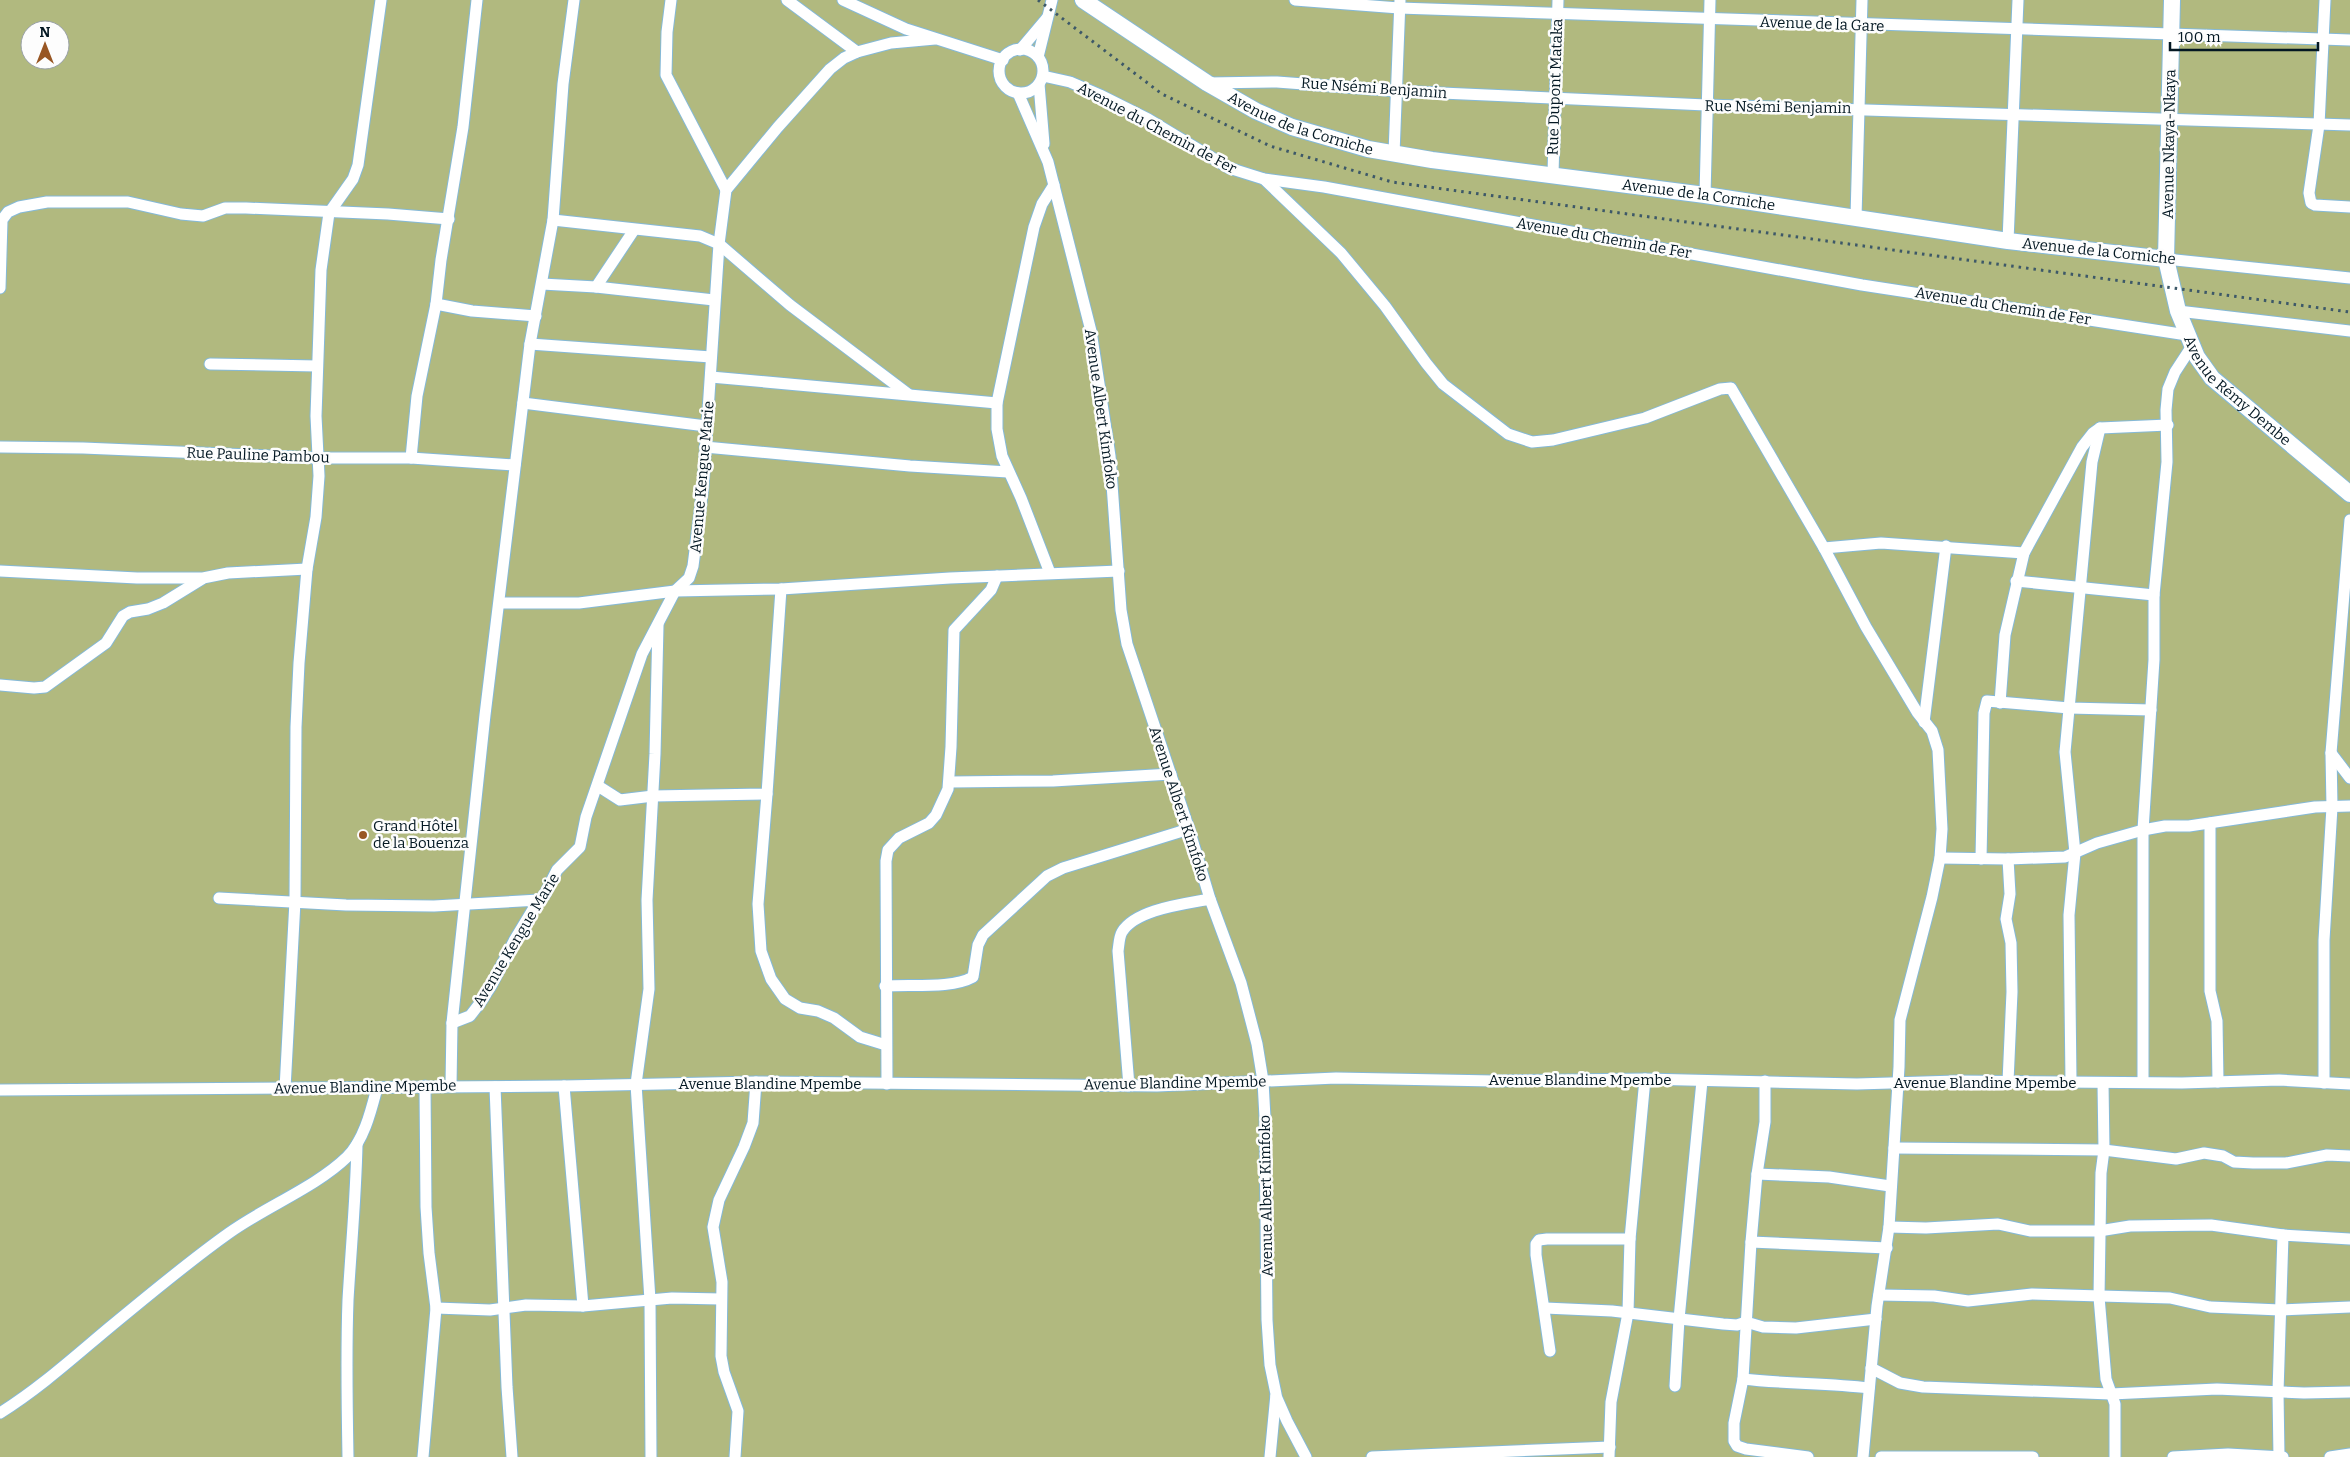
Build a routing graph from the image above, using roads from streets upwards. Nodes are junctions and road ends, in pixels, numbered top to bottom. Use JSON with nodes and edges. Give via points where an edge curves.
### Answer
{"nodes":[{"id":1,"x":381,"y":0,"type":"edge"},
{"id":2,"x":478,"y":0,"type":"edge"},
{"id":3,"x":574,"y":0,"type":"edge"},
{"id":4,"x":671,"y":0,"type":"edge"},
{"id":5,"x":787,"y":0,"type":"edge"},
{"id":6,"x":843,"y":0,"type":"edge"},
{"id":7,"x":1052,"y":0,"type":"edge"},
{"id":8,"x":1083,"y":0,"type":"edge"},
{"id":9,"x":1295,"y":0,"type":"edge"},
{"id":10,"x":1558,"y":0,"type":"edge"},
{"id":11,"x":1710,"y":0,"type":"edge"},
{"id":12,"x":1862,"y":0,"type":"edge"},
{"id":13,"x":2018,"y":0,"type":"edge"},
{"id":14,"x":2172,"y":0,"type":"edge"},
{"id":15,"x":2325,"y":0,"type":"edge"},
{"id":16,"x":1400,"y":4,"type":"edge"},
{"id":17,"x":1558,"y":13,"type":"junction"},
{"id":18,"x":1048,"y":17,"type":"junction"},
{"id":19,"x":1710,"y":20,"type":"junction"},
{"id":20,"x":1862,"y":25,"type":"junction"},
{"id":21,"x":2017,"y":30,"type":"junction"},
{"id":22,"x":2171,"y":34,"type":"junction"},
{"id":23,"x":935,"y":39,"type":"junction"},
{"id":24,"x":2324,"y":39,"type":"junction"},
{"id":25,"x":2350,"y":40,"type":"edge"},
{"id":26,"x":1020,"y":50,"type":"junction"},
{"id":27,"x":857,"y":52,"type":"junction"},
{"id":28,"x":1038,"y":58,"type":"junction"},
{"id":29,"x":1003,"y":60,"type":"junction"},
{"id":30,"x":1041,"y":80,"type":"junction"},
{"id":31,"x":1207,"y":83,"type":"junction"},
{"id":32,"x":1397,"y":91,"type":"junction"},
{"id":33,"x":1018,"y":93,"type":"junction"},
{"id":34,"x":1554,"y":97,"type":"junction"},
{"id":35,"x":1706,"y":106,"type":"junction"},
{"id":36,"x":1860,"y":109,"type":"junction"},
{"id":37,"x":2013,"y":114,"type":"junction"},
{"id":38,"x":2169,"y":120,"type":"junction"},
{"id":39,"x":2319,"y":125,"type":"junction"},
{"id":40,"x":2350,"y":125,"type":"edge"},
{"id":41,"x":1045,"y":154,"type":"junction"},
{"id":42,"x":1394,"y":154,"type":"junction"},
{"id":43,"x":1552,"y":174,"type":"junction"},
{"id":44,"x":1264,"y":179,"type":"junction"},
{"id":45,"x":1054,"y":185,"type":"junction"},
{"id":46,"x":726,"y":190,"type":"junction"},
{"id":47,"x":1705,"y":195,"type":"junction"},
{"id":48,"x":2350,"y":207,"type":"edge"},
{"id":49,"x":329,"y":212,"type":"junction"},
{"id":50,"x":1856,"y":217,"type":"junction"},
{"id":51,"x":449,"y":219,"type":"junction"},
{"id":52,"x":552,"y":220,"type":"junction"},
{"id":53,"x":634,"y":230,"type":"junction"},
{"id":54,"x":2008,"y":241,"type":"junction"},
{"id":55,"x":719,"y":244,"type":"junction"},
{"id":56,"x":2166,"y":258,"type":"junction"},
{"id":57,"x":2350,"y":278,"type":"edge"},
{"id":58,"x":542,"y":284,"type":"junction"},
{"id":59,"x":596,"y":287,"type":"junction"},
{"id":60,"x":0,"y":288,"type":"edge"},
{"id":61,"x":714,"y":300,"type":"junction"},
{"id":62,"x":436,"y":304,"type":"junction"},
{"id":63,"x":2178,"y":311,"type":"junction"},
{"id":64,"x":536,"y":316,"type":"junction"},
{"id":65,"x":2350,"y":331,"type":"edge"},
{"id":66,"x":2190,"y":340,"type":"junction"},
{"id":67,"x":530,"y":344,"type":"junction"},
{"id":68,"x":710,"y":358,"type":"junction"},
{"id":69,"x":210,"y":364,"type":"dead end"},
{"id":70,"x":317,"y":366,"type":"junction"},
{"id":71,"x":711,"y":377,"type":"junction"},
{"id":72,"x":908,"y":394,"type":"junction"},
{"id":73,"x":523,"y":403,"type":"junction"},
{"id":74,"x":997,"y":403,"type":"junction"},
{"id":75,"x":2168,"y":425,"type":"junction"},
{"id":76,"x":706,"y":426,"type":"junction"},
{"id":77,"x":2100,"y":428,"type":"junction"},
{"id":78,"x":0,"y":447,"type":"edge"},
{"id":79,"x":705,"y":447,"type":"junction"},
{"id":80,"x":318,"y":458,"type":"junction"},
{"id":81,"x":411,"y":458,"type":"junction"},
{"id":82,"x":515,"y":465,"type":"junction"},
{"id":83,"x":1008,"y":472,"type":"junction"},
{"id":84,"x":2350,"y":494,"type":"edge"},
{"id":85,"x":2350,"y":520,"type":"edge"},
{"id":86,"x":1946,"y":546,"type":"junction"},
{"id":87,"x":1824,"y":548,"type":"junction"},
{"id":88,"x":2024,"y":553,"type":"junction"},
{"id":89,"x":307,"y":570,"type":"junction"},
{"id":90,"x":0,"y":571,"type":"edge"},
{"id":91,"x":1119,"y":571,"type":"junction"},
{"id":92,"x":1050,"y":573,"type":"junction"},
{"id":93,"x":997,"y":576,"type":"junction"},
{"id":94,"x":203,"y":578,"type":"junction"},
{"id":95,"x":2016,"y":581,"type":"junction"},
{"id":96,"x":2079,"y":587,"type":"junction"},
{"id":97,"x":781,"y":589,"type":"junction"},
{"id":98,"x":675,"y":591,"type":"junction"},
{"id":99,"x":2154,"y":595,"type":"junction"},
{"id":100,"x":500,"y":603,"type":"junction"},
{"id":101,"x":658,"y":623,"type":"junction"},
{"id":102,"x":2345,"y":646,"type":"edge"},
{"id":103,"x":0,"y":685,"type":"edge"},
{"id":104,"x":2000,"y":703,"type":"junction"},
{"id":105,"x":2068,"y":708,"type":"junction"},
{"id":106,"x":2151,"y":710,"type":"junction"},
{"id":107,"x":1924,"y":722,"type":"junction"},
{"id":108,"x":2331,"y":753,"type":"junction"},
{"id":109,"x":1171,"y":774,"type":"junction"},
{"id":110,"x":2350,"y":778,"type":"edge"},
{"id":111,"x":950,"y":782,"type":"junction"},
{"id":112,"x":598,"y":786,"type":"junction"},
{"id":113,"x":767,"y":794,"type":"junction"},
{"id":114,"x":653,"y":796,"type":"junction"},
{"id":115,"x":2350,"y":806,"type":"edge"},
{"id":116,"x":2332,"y":807,"type":"junction"},
{"id":117,"x":2210,"y":823,"type":"junction"},
{"id":118,"x":1189,"y":829,"type":"junction"},
{"id":119,"x":2143,"y":830,"type":"junction"},
{"id":120,"x":2075,"y":853,"type":"junction"},
{"id":121,"x":1940,"y":858,"type":"junction"},
{"id":122,"x":1981,"y":858,"type":"junction"},
{"id":123,"x":2008,"y":859,"type":"junction"},
{"id":124,"x":219,"y":898,"type":"dead end"},
{"id":125,"x":1210,"y":899,"type":"junction"},
{"id":126,"x":539,"y":900,"type":"junction"},
{"id":127,"x":295,"y":902,"type":"junction"},
{"id":128,"x":466,"y":905,"type":"junction"},
{"id":129,"x":885,"y":986,"type":"junction"},
{"id":130,"x":452,"y":1023,"type":"junction"},
{"id":131,"x":886,"y":1045,"type":"junction"},
{"id":132,"x":1645,"y":1079,"type":"junction"},
{"id":133,"x":1702,"y":1080,"type":"junction"},
{"id":134,"x":1263,"y":1081,"type":"junction"},
{"id":135,"x":1765,"y":1081,"type":"junction"},
{"id":136,"x":756,"y":1082,"type":"junction"},
{"id":137,"x":2008,"y":1082,"type":"junction"},
{"id":138,"x":2070,"y":1082,"type":"junction"},
{"id":139,"x":2143,"y":1082,"type":"junction"},
{"id":140,"x":2218,"y":1082,"type":"junction"},
{"id":141,"x":1898,"y":1083,"type":"junction"},
{"id":142,"x":2104,"y":1083,"type":"junction"},
{"id":143,"x":2324,"y":1083,"type":"junction"},
{"id":144,"x":636,"y":1084,"type":"junction"},
{"id":145,"x":887,"y":1084,"type":"junction"},
{"id":146,"x":2350,"y":1084,"type":"edge"},
{"id":147,"x":425,"y":1086,"type":"junction"},
{"id":148,"x":451,"y":1086,"type":"junction"},
{"id":149,"x":564,"y":1086,"type":"junction"},
{"id":150,"x":1129,"y":1086,"type":"junction"},
{"id":151,"x":495,"y":1087,"type":"junction"},
{"id":152,"x":286,"y":1088,"type":"junction"},
{"id":153,"x":377,"y":1088,"type":"junction"},
{"id":154,"x":0,"y":1090,"type":"edge"},
{"id":155,"x":357,"y":1144,"type":"junction"},
{"id":156,"x":1894,"y":1148,"type":"junction"},
{"id":157,"x":2104,"y":1150,"type":"junction"},
{"id":158,"x":2350,"y":1156,"type":"edge"},
{"id":159,"x":1757,"y":1174,"type":"junction"},
{"id":160,"x":1890,"y":1186,"type":"junction"},
{"id":161,"x":1889,"y":1227,"type":"junction"},
{"id":162,"x":2099,"y":1230,"type":"junction"},
{"id":163,"x":2283,"y":1235,"type":"junction"},
{"id":164,"x":1630,"y":1239,"type":"junction"},
{"id":165,"x":2350,"y":1239,"type":"edge"},
{"id":166,"x":1752,"y":1242,"type":"junction"},
{"id":167,"x":1887,"y":1248,"type":"junction"},
{"id":168,"x":1879,"y":1295,"type":"junction"},
{"id":169,"x":2099,"y":1297,"type":"junction"},
{"id":170,"x":721,"y":1299,"type":"junction"},
{"id":171,"x":650,"y":1300,"type":"junction"},
{"id":172,"x":583,"y":1306,"type":"junction"},
{"id":173,"x":2350,"y":1306,"type":"edge"},
{"id":174,"x":504,"y":1307,"type":"junction"},
{"id":175,"x":436,"y":1308,"type":"junction"},
{"id":176,"x":1545,"y":1308,"type":"junction"},
{"id":177,"x":2280,"y":1310,"type":"junction"},
{"id":178,"x":1628,"y":1313,"type":"junction"},
{"id":179,"x":1876,"y":1319,"type":"junction"},
{"id":180,"x":1679,"y":1320,"type":"junction"},
{"id":181,"x":1746,"y":1322,"type":"junction"},
{"id":182,"x":1550,"y":1351,"type":"dead end"},
{"id":183,"x":1871,"y":1368,"type":"junction"},
{"id":184,"x":1743,"y":1379,"type":"junction"},
{"id":185,"x":1675,"y":1386,"type":"dead end"},
{"id":186,"x":1869,"y":1388,"type":"junction"},
{"id":187,"x":2278,"y":1392,"type":"junction"},
{"id":188,"x":2350,"y":1392,"type":"edge"},
{"id":189,"x":1276,"y":1394,"type":"junction"},
{"id":190,"x":2111,"y":1394,"type":"junction"},
{"id":191,"x":0,"y":1413,"type":"edge"},
{"id":192,"x":1609,"y":1452,"type":"edge"},
{"id":193,"x":2350,"y":1454,"type":"edge"},
{"id":194,"x":348,"y":1457,"type":"edge"},
{"id":195,"x":423,"y":1457,"type":"edge"},
{"id":196,"x":512,"y":1457,"type":"edge"},
{"id":197,"x":651,"y":1457,"type":"edge"},
{"id":198,"x":735,"y":1457,"type":"edge"},
{"id":199,"x":1270,"y":1457,"type":"edge"},
{"id":200,"x":1306,"y":1457,"type":"edge"},
{"id":201,"x":1372,"y":1457,"type":"edge"},
{"id":202,"x":1808,"y":1457,"type":"edge"},
{"id":203,"x":1863,"y":1457,"type":"edge"},
{"id":204,"x":1881,"y":1457,"type":"edge"},
{"id":205,"x":2032,"y":1457,"type":"edge"},
{"id":206,"x":2115,"y":1457,"type":"edge"},
{"id":207,"x":2172,"y":1457,"type":"edge"},
{"id":208,"x":2281,"y":1457,"type":"edge"},
{"id":209,"x":2330,"y":1457,"type":"edge"}],
"edges":[{"from":1,"to":49,"type":"street","via":[[358,165],[353,179]]},
{"from":2,"to":51,"type":"street"},
{"from":3,"to":52,"type":"street","via":[[563,84]]},
{"from":4,"to":46,"type":"street","via":[[666,75]]},
{"from":5,"to":27,"type":"street"},
{"from":6,"to":23,"type":"street"},
{"from":7,"to":18,"type":"street"},
{"from":8,"to":31,"type":"street","name":"Avenue de la Corniche"},
{"from":9,"to":16,"type":"street","name":"Avenue de la Gare"},
{"from":10,"to":17,"type":"street","name":"Rue Dupont Mataka"},
{"from":11,"to":19,"type":"street"},
{"from":12,"to":20,"type":"street"},
{"from":13,"to":21,"type":"street"},
{"from":14,"to":22,"type":"street","name":"Avenue Nkaya-Nkaya"},
{"from":15,"to":24,"type":"street"},
{"from":16,"to":17,"type":"street","name":"Avenue de la Gare"},
{"from":16,"to":32,"type":"street"},
{"from":17,"to":19,"type":"street","name":"Avenue de la Gare"},
{"from":17,"to":34,"type":"street","name":"Rue Dupont Mataka"},
{"from":18,"to":26,"type":"street"},
{"from":18,"to":28,"type":"street"},
{"from":19,"to":20,"type":"street","name":"Avenue de la Gare"},
{"from":19,"to":35,"type":"street"},
{"from":20,"to":21,"type":"street","name":"Avenue de la Gare"},
{"from":20,"to":36,"type":"street"},
{"from":21,"to":22,"type":"street","name":"Avenue de la Gare"},
{"from":21,"to":37,"type":"street"},
{"from":22,"to":24,"type":"street","name":"Avenue de la Gare"},
{"from":22,"to":38,"type":"street","name":"Avenue Nkaya-Nkaya"},
{"from":23,"to":27,"type":"street","via":[[891,43]]},
{"from":23,"to":29,"type":"street"},
{"from":24,"to":25,"type":"street","name":"Avenue de la Gare"},
{"from":24,"to":39,"type":"street"},
{"from":26,"to":28,"type":"street","via":[[1030,51]]},
{"from":26,"to":29,"type":"street"},
{"from":27,"to":46,"type":"street","via":[[830,69]]},
{"from":28,"to":30,"type":"street","via":[[1043,70]]},
{"from":29,"to":33,"type":"street","via":[[1000,77],[1007,88]]},
{"from":30,"to":33,"type":"street","via":[[1030,91]]},
{"from":30,"to":41,"type":"street","name":"Avenue Albert Kimfoko"},
{"from":30,"to":44,"type":"street","name":"Avenue du Chemin de Fer","via":[[1082,86],[1148,119],[1229,168]]},
{"from":31,"to":32,"type":"street","name":"Rue Nsémi Benjamin","via":[[1277,82]]},
{"from":31,"to":42,"type":"street","name":"Avenue de la Corniche","via":[[1292,127]]},
{"from":32,"to":34,"type":"street","name":"Rue Nsémi Benjamin"},
{"from":32,"to":42,"type":"street"},
{"from":33,"to":41,"type":"street","name":"Avenue Albert Kimfoko"},
{"from":34,"to":35,"type":"street","name":"Rue Nsémi Benjamin"},
{"from":34,"to":43,"type":"street","name":"Rue Dupont Mataka"},
{"from":35,"to":36,"type":"street","name":"Rue Nsémi Benjamin"},
{"from":35,"to":47,"type":"street"},
{"from":36,"to":37,"type":"street","name":"Rue Nsémi Benjamin"},
{"from":36,"to":50,"type":"street"},
{"from":37,"to":38,"type":"street","name":"Rue Nsémi Benjamin"},
{"from":37,"to":54,"type":"street"},
{"from":38,"to":39,"type":"street","name":"Rue Nsémi Benjamin"},
{"from":38,"to":56,"type":"street","name":"Avenue Nkaya-Nkaya"},
{"from":39,"to":40,"type":"street","name":"Rue Nsémi Benjamin"},
{"from":39,"to":48,"type":"street","via":[[2309,199],[2315,205]]},
{"from":41,"to":45,"type":"street","name":"Avenue Albert Kimfoko"},
{"from":42,"to":43,"type":"street","name":"Avenue de la Corniche"},
{"from":43,"to":47,"type":"street","name":"Avenue de la Corniche"},
{"from":44,"to":66,"type":"street","name":"Avenue du Chemin de Fer"},
{"from":44,"to":87,"type":"street","via":[[1341,253],[1443,384],[1508,434],[1532,442],[1553,440],[1627,423],[1720,389],[1731,388]]},
{"from":45,"to":74,"type":"street","via":[[1042,204],[1034,227]]},
{"from":45,"to":91,"type":"street","name":"Avenue Albert Kimfoko","via":[[1091,331],[1110,456]]},
{"from":46,"to":55,"type":"street","name":"Avenue Kengue Marie"},
{"from":47,"to":50,"type":"street","name":"Avenue de la Corniche"},
{"from":49,"to":51,"type":"street"},
{"from":49,"to":60,"type":"street","via":[[226,208],[203,216],[128,202],[47,202],[19,207],[8,212],[2,220]]},
{"from":49,"to":70,"type":"street","via":[[321,270]]},
{"from":50,"to":54,"type":"street","name":"Avenue de la Corniche"},
{"from":51,"to":62,"type":"street"},
{"from":52,"to":53,"type":"street"},
{"from":52,"to":58,"type":"street"},
{"from":53,"to":55,"type":"street","via":[[700,236]]},
{"from":53,"to":59,"type":"street"},
{"from":54,"to":56,"type":"street","name":"Avenue de la Corniche"},
{"from":55,"to":61,"type":"street","name":"Avenue Kengue Marie"},
{"from":55,"to":72,"type":"street","via":[[790,305]]},
{"from":56,"to":57,"type":"street","name":"Avenue de la Corniche"},
{"from":56,"to":63,"type":"street","name":"Avenue Rémy Dembe"},
{"from":58,"to":59,"type":"street"},
{"from":58,"to":64,"type":"street"},
{"from":59,"to":61,"type":"street"},
{"from":61,"to":68,"type":"street","name":"Avenue Kengue Marie"},
{"from":62,"to":64,"type":"street","via":[[472,311]]},
{"from":62,"to":81,"type":"street","via":[[416,396]]},
{"from":63,"to":65,"type":"street"},
{"from":63,"to":66,"type":"street","name":"Avenue Rémy Dembe"},
{"from":64,"to":67,"type":"street"},
{"from":66,"to":75,"type":"street","via":[[2168,389]]},
{"from":66,"to":84,"type":"street","name":"Avenue Rémy Dembe","via":[[2212,378]]},
{"from":67,"to":68,"type":"street"},
{"from":67,"to":73,"type":"street"},
{"from":68,"to":71,"type":"street","name":"Avenue Kengue Marie"},
{"from":69,"to":70,"type":"street"},
{"from":70,"to":80,"type":"street"},
{"from":71,"to":72,"type":"street"},
{"from":71,"to":76,"type":"street","name":"Avenue Kengue Marie"},
{"from":72,"to":74,"type":"street"},
{"from":73,"to":76,"type":"street"},
{"from":73,"to":82,"type":"street"},
{"from":74,"to":83,"type":"street","via":[[999,442]]},
{"from":75,"to":77,"type":"street"},
{"from":75,"to":99,"type":"street"},
{"from":76,"to":79,"type":"street","name":"Avenue Kengue Marie"},
{"from":77,"to":88,"type":"street","via":[[2082,447]]},
{"from":77,"to":96,"type":"street","via":[[2092,462]]},
{"from":78,"to":80,"type":"street","name":"Rue Pauline Pambou"},
{"from":79,"to":83,"type":"street"},
{"from":79,"to":98,"type":"street","name":"Avenue Kengue Marie","via":[[696,554],[689,578]]},
{"from":80,"to":81,"type":"street","name":"Rue Pauline Pambou"},
{"from":80,"to":89,"type":"street","via":[[316,517]]},
{"from":81,"to":82,"type":"street","name":"Rue Pauline Pambou"},
{"from":82,"to":100,"type":"street"},
{"from":83,"to":92,"type":"street"},
{"from":85,"to":102,"type":"street","via":[[2340,629]]},
{"from":86,"to":87,"type":"street","via":[[1881,543]]},
{"from":86,"to":88,"type":"street"},
{"from":86,"to":107,"type":"street"},
{"from":87,"to":107,"type":"street","via":[[1866,627]]},
{"from":88,"to":95,"type":"street"},
{"from":89,"to":94,"type":"street","via":[[228,573]]},
{"from":89,"to":127,"type":"street","via":[[296,728]]},
{"from":90,"to":94,"type":"street"},
{"from":91,"to":92,"type":"street"},
{"from":91,"to":109,"type":"street","name":"Avenue Albert Kimfoko","via":[[1127,644]]},
{"from":92,"to":93,"type":"street"},
{"from":93,"to":97,"type":"street"},
{"from":93,"to":111,"type":"street","via":[[991,590],[954,630]]},
{"from":94,"to":103,"type":"street","via":[[163,603],[123,616],[106,643],[45,687]]},
{"from":95,"to":96,"type":"street"},
{"from":95,"to":104,"type":"street","via":[[2005,635]]},
{"from":96,"to":99,"type":"street"},
{"from":96,"to":105,"type":"street"},
{"from":97,"to":98,"type":"street"},
{"from":97,"to":113,"type":"street"},
{"from":98,"to":100,"type":"street","via":[[579,603]]},
{"from":98,"to":101,"type":"street","name":"Avenue Kengue Marie"},
{"from":99,"to":106,"type":"street"},
{"from":100,"to":128,"type":"street"},
{"from":101,"to":112,"type":"street","name":"Avenue Kengue Marie","via":[[642,654],[617,721]]},
{"from":101,"to":114,"type":"street"},
{"from":102,"to":108,"type":"street"},
{"from":104,"to":105,"type":"street"},
{"from":104,"to":122,"type":"street","via":[[1987,701],[1984,713]]},
{"from":105,"to":106,"type":"street"},
{"from":105,"to":120,"type":"street","via":[[2065,752]]},
{"from":106,"to":119,"type":"street"},
{"from":107,"to":121,"type":"street","via":[[1932,731],[1938,750],[1942,830]]},
{"from":108,"to":110,"type":"street"},
{"from":108,"to":116,"type":"street"},
{"from":109,"to":111,"type":"street","via":[[1053,781]]},
{"from":109,"to":118,"type":"street","name":"Avenue Albert Kimfoko"},
{"from":111,"to":129,"type":"street","via":[[936,815],[929,823],[900,838],[888,850]]},
{"from":112,"to":114,"type":"street","via":[[620,800]]},
{"from":112,"to":126,"type":"street","name":"Avenue Kengue Marie","via":[[586,817],[580,847],[558,870]]},
{"from":113,"to":114,"type":"street"},
{"from":113,"to":131,"type":"street","via":[[758,918],[761,951],[771,979],[785,999],[800,1008],[834,1018],[860,1037]]},
{"from":114,"to":144,"type":"street","via":[[647,900],[649,990]]},
{"from":115,"to":116,"type":"street"},
{"from":116,"to":117,"type":"street"},
{"from":116,"to":143,"type":"street","via":[[2324,940]]},
{"from":117,"to":119,"type":"street"},
{"from":117,"to":140,"type":"street","via":[[2210,991],[2216,1021]]},
{"from":118,"to":125,"type":"street","name":"Avenue Albert Kimfoko"},
{"from":118,"to":129,"type":"street","via":[[1063,868],[1047,876],[983,935],[978,945],[973,977],[947,984]]},
{"from":119,"to":120,"type":"street","via":[[2122,834]]},
{"from":119,"to":139,"type":"street"},
{"from":120,"to":123,"type":"street","via":[[2065,857]]},
{"from":120,"to":138,"type":"street","via":[[2069,915]]},
{"from":121,"to":122,"type":"street"},
{"from":121,"to":141,"type":"street","via":[[1900,1015]]},
{"from":122,"to":123,"type":"street"},
{"from":123,"to":137,"type":"street","via":[[2010,894],[2006,919],[2011,943],[2012,992]]},
{"from":124,"to":127,"type":"street"},
{"from":125,"to":134,"type":"street","name":"Avenue Albert Kimfoko","via":[[1243,990]]},
{"from":125,"to":150,"type":"street","via":[[1157,910],[1127,926],[1120,934],[1118,951]]},
{"from":126,"to":128,"type":"street"},
{"from":126,"to":130,"type":"street","name":"Avenue Kengue Marie","via":[[480,1003],[470,1016]]},
{"from":127,"to":128,"type":"street"},
{"from":127,"to":152,"type":"street"},
{"from":128,"to":130,"type":"street"},
{"from":129,"to":131,"type":"street"},
{"from":130,"to":148,"type":"street"},
{"from":131,"to":145,"type":"street"},
{"from":132,"to":133,"type":"street","name":"Avenue Blandine Mpembe"},
{"from":132,"to":134,"type":"street","name":"Avenue Blandine Mpembe","via":[[1336,1078]]},
{"from":132,"to":164,"type":"street"},
{"from":133,"to":135,"type":"street","name":"Avenue Blandine Mpembe"},
{"from":133,"to":180,"type":"street"},
{"from":134,"to":150,"type":"street","name":"Avenue Blandine Mpembe"},
{"from":134,"to":189,"type":"street","name":"Avenue Albert Kimfoko","via":[[1267,1320]]},
{"from":135,"to":141,"type":"street","name":"Avenue Blandine Mpembe"},
{"from":135,"to":159,"type":"street","via":[[1765,1122]]},
{"from":136,"to":144,"type":"street","name":"Avenue Blandine Mpembe"},
{"from":136,"to":145,"type":"street","name":"Avenue Blandine Mpembe"},
{"from":136,"to":170,"type":"street","via":[[749,1136],[714,1214],[712,1227],[722,1282]]},
{"from":137,"to":138,"type":"street","name":"Avenue Blandine Mpembe"},
{"from":137,"to":141,"type":"street","name":"Avenue Blandine Mpembe"},
{"from":138,"to":142,"type":"street","name":"Avenue Blandine Mpembe"},
{"from":139,"to":140,"type":"street","name":"Avenue Blandine Mpembe"},
{"from":139,"to":142,"type":"street","name":"Avenue Blandine Mpembe"},
{"from":140,"to":143,"type":"street","name":"Avenue Blandine Mpembe","via":[[2279,1080]]},
{"from":141,"to":156,"type":"street"},
{"from":142,"to":157,"type":"street"},
{"from":143,"to":146,"type":"street","name":"Avenue Blandine Mpembe"},
{"from":144,"to":149,"type":"street","name":"Avenue Blandine Mpembe"},
{"from":144,"to":171,"type":"street"},
{"from":145,"to":150,"type":"street","name":"Avenue Blandine Mpembe"},
{"from":147,"to":148,"type":"street","name":"Avenue Blandine Mpembe"},
{"from":147,"to":153,"type":"street","name":"Avenue Blandine Mpembe"},
{"from":147,"to":175,"type":"street","via":[[427,1226]]},
{"from":148,"to":151,"type":"street","name":"Avenue Blandine Mpembe"},
{"from":149,"to":151,"type":"street","name":"Avenue Blandine Mpembe"},
{"from":149,"to":172,"type":"street"},
{"from":151,"to":174,"type":"street"},
{"from":152,"to":153,"type":"street","name":"Avenue Blandine Mpembe"},
{"from":152,"to":154,"type":"street","name":"Avenue Blandine Mpembe"},
{"from":153,"to":155,"type":"street"},
{"from":155,"to":191,"type":"street","via":[[334,1167],[230,1232],[57,1372]]},
{"from":155,"to":194,"type":"street","via":[[348,1299]]},
{"from":156,"to":157,"type":"street"},
{"from":156,"to":160,"type":"street"},
{"from":157,"to":158,"type":"street","via":[[2176,1159],[2204,1153],[2223,1156],[2234,1162],[2253,1163],[2286,1163],[2327,1155]]},
{"from":157,"to":162,"type":"street"},
{"from":159,"to":160,"type":"street","via":[[1829,1177]]},
{"from":159,"to":166,"type":"street"},
{"from":160,"to":161,"type":"street"},
{"from":161,"to":162,"type":"street","via":[[1998,1224],[2030,1231]]},
{"from":161,"to":167,"type":"street"},
{"from":162,"to":163,"type":"street","via":[[2130,1226],[2211,1225]]},
{"from":162,"to":169,"type":"street"},
{"from":163,"to":165,"type":"street"},
{"from":163,"to":177,"type":"street"},
{"from":164,"to":176,"type":"street","via":[[1539,1240],[1536,1255]]},
{"from":164,"to":178,"type":"street"},
{"from":166,"to":167,"type":"street"},
{"from":166,"to":181,"type":"street"},
{"from":167,"to":168,"type":"street"},
{"from":168,"to":169,"type":"street","via":[[1934,1296],[1968,1301],[2032,1294]]},
{"from":168,"to":179,"type":"street"},
{"from":169,"to":177,"type":"street","via":[[2170,1298],[2210,1307]]},
{"from":169,"to":190,"type":"street","via":[[2105,1371]]},
{"from":170,"to":171,"type":"street"},
{"from":170,"to":198,"type":"street","via":[[721,1356],[738,1411]]},
{"from":171,"to":172,"type":"street"},
{"from":171,"to":197,"type":"street"},
{"from":172,"to":174,"type":"street"},
{"from":173,"to":177,"type":"street"},
{"from":174,"to":175,"type":"street","via":[[490,1310]]},
{"from":174,"to":196,"type":"street"},
{"from":175,"to":195,"type":"street"},
{"from":176,"to":178,"type":"street"},
{"from":176,"to":182,"type":"street"},
{"from":177,"to":187,"type":"street"},
{"from":178,"to":180,"type":"street"},
{"from":178,"to":192,"type":"street","via":[[1611,1402]]},
{"from":179,"to":181,"type":"street","via":[[1796,1328],[1763,1327]]},
{"from":179,"to":183,"type":"street"},
{"from":180,"to":181,"type":"street"},
{"from":180,"to":185,"type":"street"},
{"from":181,"to":184,"type":"street"},
{"from":183,"to":186,"type":"street"},
{"from":183,"to":190,"type":"street","via":[[1909,1386]]},
{"from":184,"to":186,"type":"street"},
{"from":184,"to":202,"type":"street","via":[[1734,1423],[1736,1446]]},
{"from":186,"to":203,"type":"street"},
{"from":187,"to":188,"type":"street"},
{"from":187,"to":190,"type":"street","via":[[2217,1390]]},
{"from":187,"to":208,"type":"street"},
{"from":189,"to":199,"type":"street","name":"Avenue Albert Kimfoko"},
{"from":189,"to":200,"type":"street"},
{"from":190,"to":206,"type":"street","via":[[2115,1404]]},
{"from":192,"to":201,"type":"street"},
{"from":193,"to":209,"type":"street"},
{"from":204,"to":205,"type":"street"},
{"from":207,"to":208,"type":"street","via":[[2228,1454]]}]}
